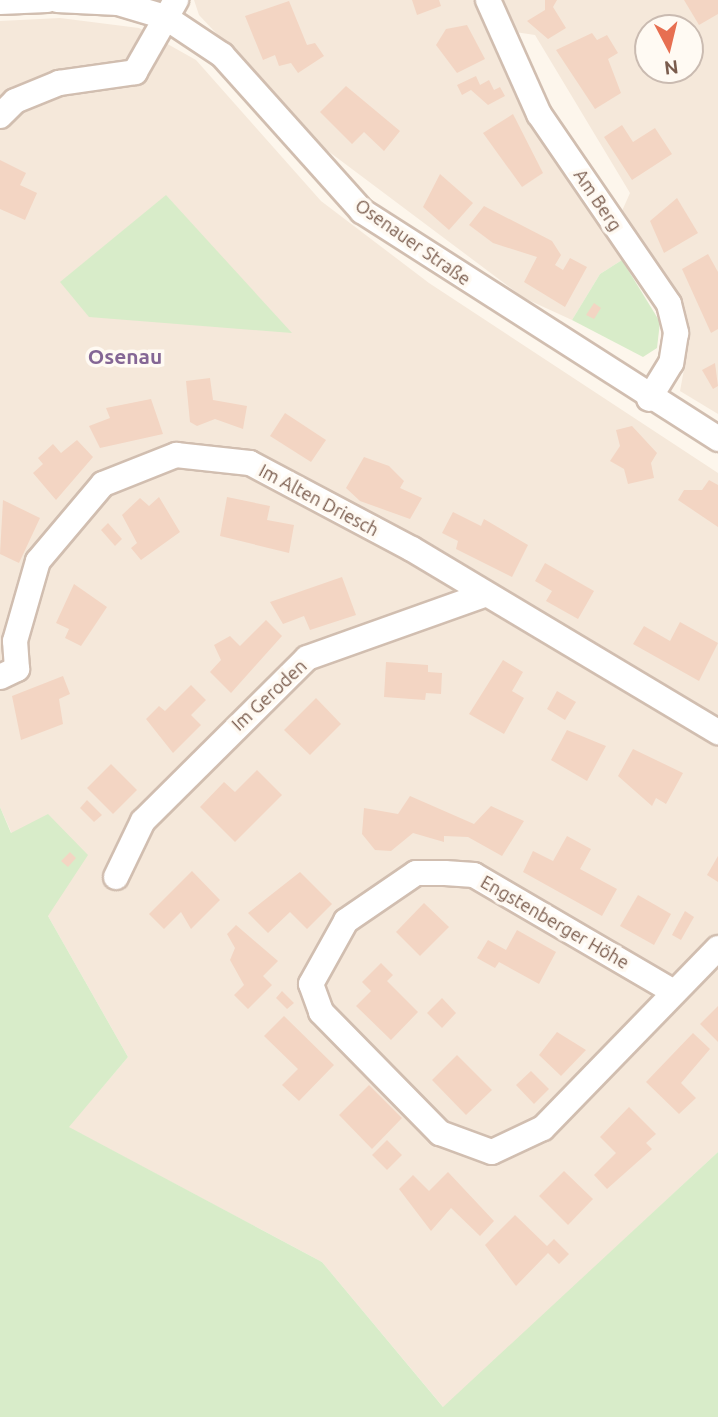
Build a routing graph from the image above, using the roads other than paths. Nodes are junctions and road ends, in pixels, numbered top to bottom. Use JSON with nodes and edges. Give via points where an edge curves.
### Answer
{"nodes":[{"id":1,"x":47,"y":0,"type":"edge"},
{"id":2,"x":57,"y":0,"type":"edge"},
{"id":3,"x":488,"y":0,"type":"edge"},
{"id":4,"x":0,"y":2,"type":"edge"},
{"id":5,"x":170,"y":9,"type":"edge"},
{"id":6,"x":0,"y":116,"type":"edge"},
{"id":7,"x":649,"y":399,"type":"junction"},
{"id":8,"x":718,"y":439,"type":"edge"},
{"id":9,"x":484,"y":595,"type":"junction"},
{"id":10,"x":0,"y":677,"type":"edge"},
{"id":11,"x":718,"y":732,"type":"edge"},
{"id":12,"x":116,"y":877,"type":"dead end"},
{"id":13,"x":718,"y":948,"type":"edge"},
{"id":14,"x":674,"y":992,"type":"junction"}],
"edges":[{"from":1,"to":4,"type":"street"},
{"from":2,"to":5,"type":"street","name":"Osenauer Straße"},
{"from":3,"to":7,"type":"street","name":"Am Berg","via":[[540,114],[669,304],[676,333],[671,363]]},
{"from":5,"to":6,"type":"street","via":[[135,72],[59,83],[15,101]]},
{"from":5,"to":7,"type":"street","name":"Osenauer Straße","via":[[222,55],[362,211]]},
{"from":7,"to":8,"type":"street","name":"Osenauer Straße"},
{"from":9,"to":10,"type":"street","name":"Im Alten Driesch","via":[[250,464],[176,455],[103,484],[38,561],[15,641],[17,669]]},
{"from":9,"to":11,"type":"street","name":"Im Alten Driesch"},
{"from":9,"to":12,"type":"street","name":"Im Geroden","via":[[307,658],[143,821]]},
{"from":13,"to":14,"type":"street","name":"Engstenberger Höhe"},
{"from":14,"to":14,"type":"street","name":"Engstenberger Höhe","via":[[543,1128],[492,1152],[440,1133],[320,1012],[311,984],[346,921],[416,873],[445,873],[474,876]]}]}
